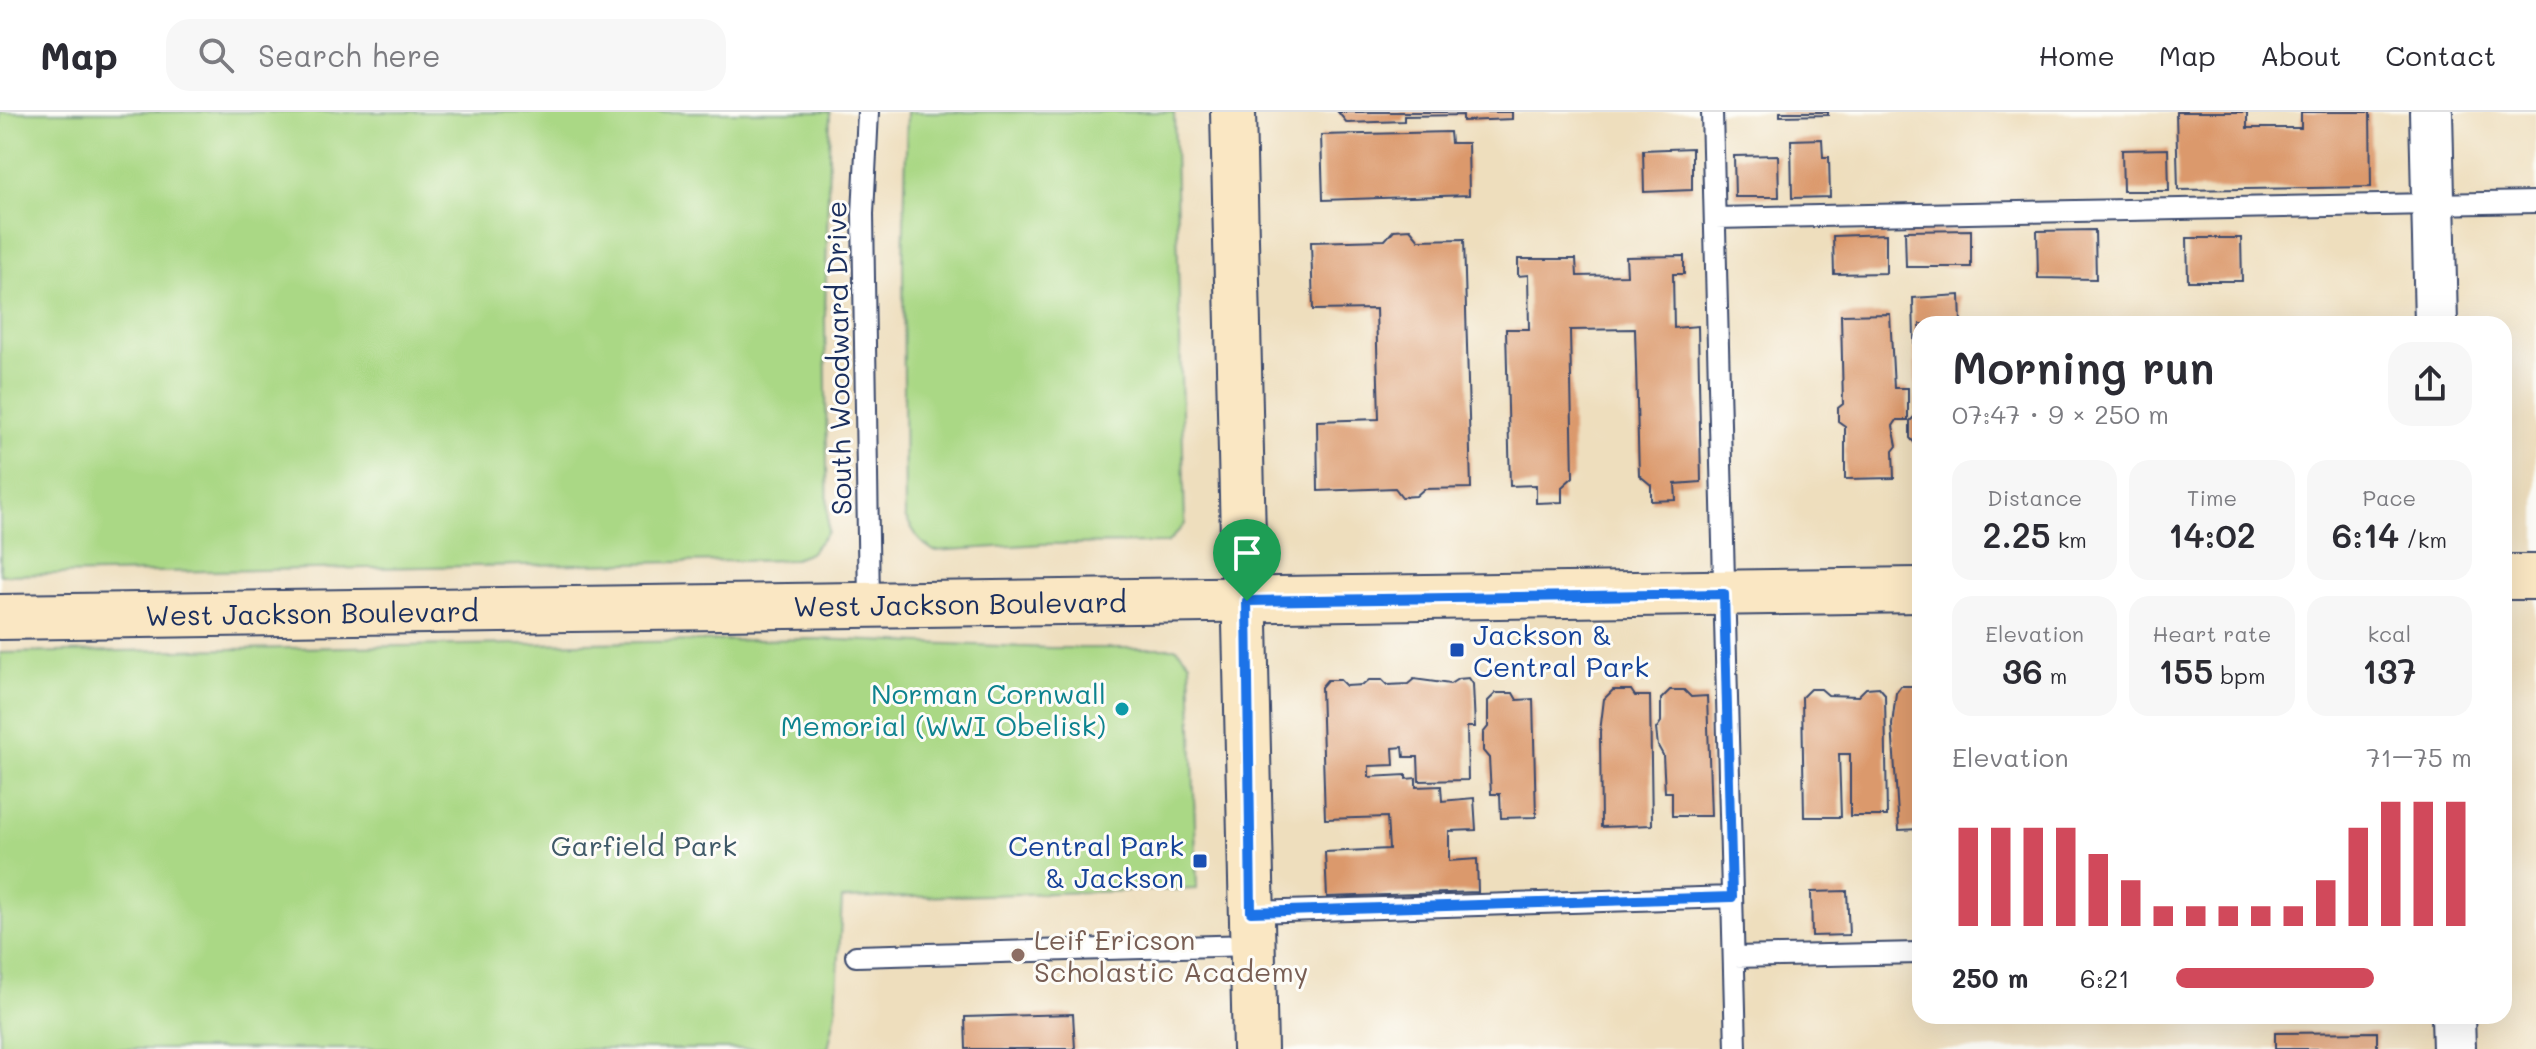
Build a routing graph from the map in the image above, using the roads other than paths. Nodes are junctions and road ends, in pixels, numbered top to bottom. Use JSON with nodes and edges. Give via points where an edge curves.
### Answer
{"nodes":[{"id":1,"x":868,"y":112,"type":"edge"},
{"id":2,"x":1233,"y":112,"type":"edge"},
{"id":3,"x":1712,"y":112,"type":"edge"},
{"id":4,"x":2431,"y":112,"type":"edge"},
{"id":5,"x":2536,"y":202,"type":"edge"},
{"id":6,"x":2433,"y":204,"type":"junction"},
{"id":7,"x":1715,"y":218,"type":"junction"},
{"id":8,"x":2436,"y":316,"type":"edge"},
{"id":9,"x":2512,"y":577,"type":"edge"},
{"id":10,"x":2536,"y":577,"type":"edge"},
{"id":11,"x":1912,"y":590,"type":"edge"},
{"id":12,"x":1724,"y":594,"type":"junction"},
{"id":13,"x":1247,"y":601,"type":"junction"},
{"id":14,"x":869,"y":603,"type":"junction"},
{"id":15,"x":0,"y":617,"type":"edge"},
{"id":16,"x":1732,"y":897,"type":"junction"},
{"id":17,"x":1252,"y":929,"type":"junction"},
{"id":18,"x":1912,"y":953,"type":"edge"},
{"id":19,"x":856,"y":956,"type":"dead end"},
{"id":20,"x":1734,"y":957,"type":"junction"},
{"id":21,"x":2453,"y":1024,"type":"edge"},
{"id":22,"x":1255,"y":1049,"type":"edge"},
{"id":23,"x":1736,"y":1049,"type":"edge"},
{"id":24,"x":2454,"y":1049,"type":"edge"}],
"edges":[{"from":1,"to":14,"type":"lane","name":"South Woodward Drive","via":[[863,214]]},
{"from":2,"to":13,"type":"street"},
{"from":3,"to":7,"type":"lane"},
{"from":4,"to":6,"type":"street"},
{"from":5,"to":6,"type":"lane"},
{"from":6,"to":7,"type":"lane"},
{"from":6,"to":8,"type":"street"},
{"from":7,"to":12,"type":"lane"},
{"from":9,"to":10,"type":"street"},
{"from":11,"to":12,"type":"street","name":"West Jackson Boulevard"},
{"from":12,"to":13,"type":"street","name":"West Jackson Boulevard"},
{"from":12,"to":16,"type":"lane"},
{"from":13,"to":14,"type":"street","name":"West Jackson Boulevard"},
{"from":13,"to":17,"type":"street"},
{"from":14,"to":15,"type":"street","name":"West Jackson Boulevard"},
{"from":16,"to":17,"type":"lane"},
{"from":16,"to":20,"type":"lane"},
{"from":17,"to":19,"type":"lane"},
{"from":17,"to":22,"type":"street"},
{"from":18,"to":20,"type":"lane"},
{"from":20,"to":23,"type":"lane"},
{"from":21,"to":24,"type":"street"}]}
